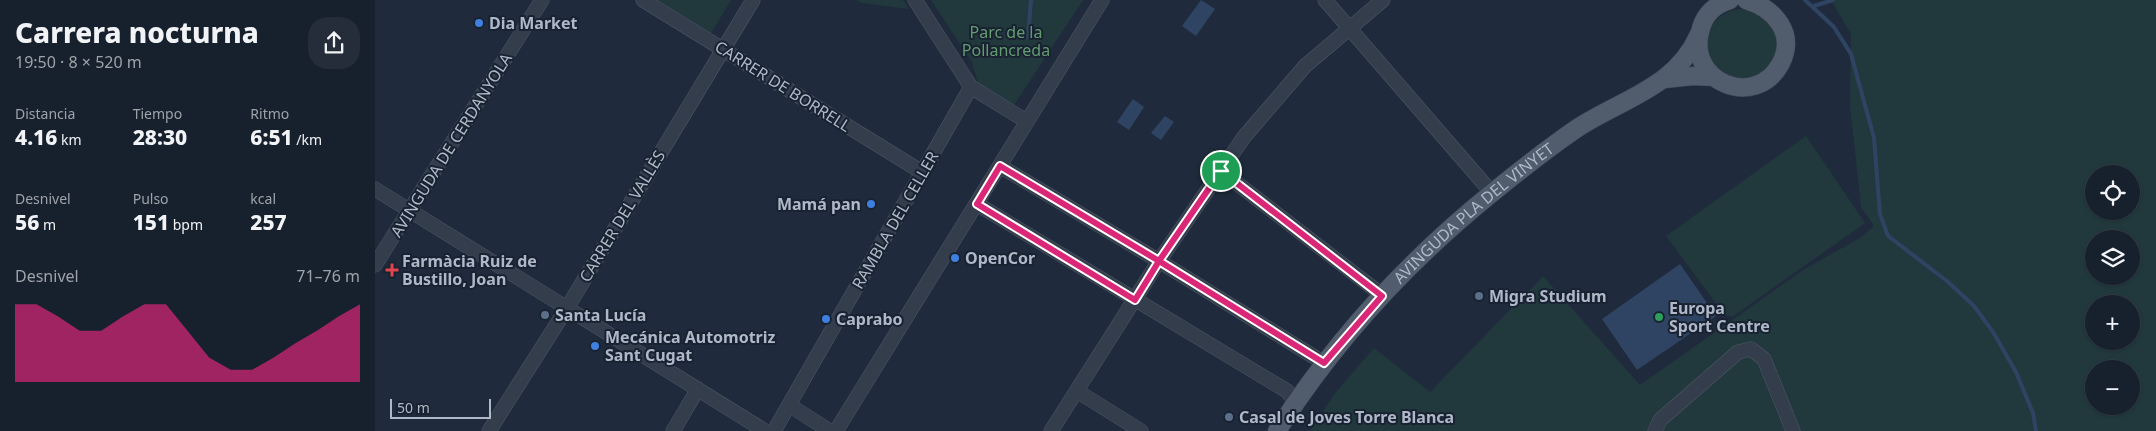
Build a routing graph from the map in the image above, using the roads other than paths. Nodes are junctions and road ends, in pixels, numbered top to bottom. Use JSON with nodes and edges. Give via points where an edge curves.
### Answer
{"nodes":[{"id":1,"x":542,"y":0,"type":"edge"},
{"id":2,"x":643,"y":0,"type":"edge"},
{"id":3,"x":753,"y":0,"type":"edge"},
{"id":4,"x":915,"y":0,"type":"edge"},
{"id":5,"x":1102,"y":0,"type":"edge"},
{"id":6,"x":1325,"y":0,"type":"edge"},
{"id":7,"x":1383,"y":0,"type":"edge"},
{"id":8,"x":1730,"y":0,"type":"edge"},
{"id":9,"x":1746,"y":0,"type":"edge"},
{"id":10,"x":1703,"y":17,"type":"edge"},
{"id":11,"x":1349,"y":29,"type":"junction"},
{"id":12,"x":723,"y":49,"type":"junction"},
{"id":13,"x":1714,"y":77,"type":"junction"},
{"id":14,"x":1665,"y":79,"type":"junction"},
{"id":15,"x":971,"y":87,"type":"junction"},
{"id":16,"x":1026,"y":121,"type":"junction"},
{"id":17,"x":1000,"y":166,"type":"junction"},
{"id":18,"x":1221,"y":171,"type":"junction"},
{"id":19,"x":922,"y":172,"type":"junction"},
{"id":20,"x":375,"y":189,"type":"edge"},
{"id":21,"x":1492,"y":193,"type":"junction"},
{"id":22,"x":977,"y":204,"type":"junction"},
{"id":23,"x":409,"y":211,"type":"junction"},
{"id":24,"x":1159,"y":261,"type":"junction"},
{"id":25,"x":375,"y":265,"type":"edge"},
{"id":26,"x":1382,"y":296,"type":"junction"},
{"id":27,"x":1135,"y":300,"type":"junction"},
{"id":28,"x":567,"y":308,"type":"junction"},
{"id":29,"x":1324,"y":363,"type":"junction"},
{"id":30,"x":699,"y":389,"type":"junction"},
{"id":31,"x":1077,"y":391,"type":"junction"},
{"id":32,"x":1295,"y":403,"type":"junction"},
{"id":33,"x":789,"y":405,"type":"junction"},
{"id":34,"x":489,"y":431,"type":"edge"},
{"id":35,"x":673,"y":431,"type":"edge"},
{"id":36,"x":765,"y":431,"type":"edge"},
{"id":37,"x":774,"y":431,"type":"edge"},
{"id":38,"x":830,"y":431,"type":"edge"},
{"id":39,"x":835,"y":431,"type":"edge"},
{"id":40,"x":1051,"y":431,"type":"edge"},
{"id":41,"x":1141,"y":431,"type":"edge"},
{"id":42,"x":1277,"y":431,"type":"edge"},
{"id":43,"x":1655,"y":431,"type":"edge"},
{"id":44,"x":1793,"y":431,"type":"edge"}],
"edges":[{"from":1,"to":23,"type":"street","name":"AVINGUDA DE CERDANYOLA"},
{"from":2,"to":12,"type":"street","name":"CARRER DE BORRELL"},
{"from":3,"to":12,"type":"street","name":"CARRER DEL VALLÈS"},
{"from":4,"to":15,"type":"street"},
{"from":5,"to":16,"type":"street"},
{"from":6,"to":11,"type":"street"},
{"from":7,"to":11,"type":"street"},
{"from":8,"to":10,"type":"main road"},
{"from":9,"to":13,"type":"main road","name":"AVINGUDA PLA DEL VINYET","via":[[1763,6],[1780,23],[1785,40],[1783,58],[1769,78],[1747,87],[1724,83]]},
{"from":10,"to":13,"type":"main road","via":[[1698,54]]},
{"from":10,"to":14,"type":"main road","name":"AVINGUDA PLA DEL VINYET","via":[[1689,52]]},
{"from":11,"to":18,"type":"street","via":[[1305,66],[1244,137]]},
{"from":11,"to":21,"type":"street"},
{"from":12,"to":19,"type":"street","name":"CARRER DE BORRELL"},
{"from":12,"to":28,"type":"street","name":"CARRER DEL VALLÈS"},
{"from":13,"to":14,"type":"main road","name":"AVINGUDA PLA DEL VINYET"},
{"from":14,"to":21,"type":"main road","name":"AVINGUDA PLA DEL VINYET","via":[[1578,128]]},
{"from":15,"to":16,"type":"street"},
{"from":15,"to":19,"type":"street","name":"RAMBLA DEL CELLER"},
{"from":16,"to":17,"type":"street"},
{"from":17,"to":22,"type":"street"},
{"from":17,"to":24,"type":"street"},
{"from":18,"to":24,"type":"street"},
{"from":18,"to":26,"type":"street"},
{"from":19,"to":33,"type":"street","name":"RAMBLA DEL CELLER"},
{"from":20,"to":23,"type":"street"},
{"from":21,"to":26,"type":"main road","name":"AVINGUDA PLA DEL VINYET","via":[[1432,243]]},
{"from":22,"to":27,"type":"street"},
{"from":22,"to":39,"type":"street"},
{"from":23,"to":25,"type":"street","name":"AVINGUDA DE CERDANYOLA"},
{"from":23,"to":28,"type":"street"},
{"from":24,"to":27,"type":"street"},
{"from":24,"to":29,"type":"street"},
{"from":26,"to":29,"type":"main road","name":"AVINGUDA PLA DEL VINYET"},
{"from":27,"to":31,"type":"street"},
{"from":27,"to":32,"type":"street","via":[[1287,391]]},
{"from":28,"to":30,"type":"street"},
{"from":28,"to":34,"type":"street","name":"CARRER DEL VALLÈS"},
{"from":29,"to":32,"type":"main road","name":"AVINGUDA PLA DEL VINYET"},
{"from":30,"to":35,"type":"street"},
{"from":30,"to":36,"type":"street"},
{"from":31,"to":40,"type":"street"},
{"from":31,"to":41,"type":"street"},
{"from":32,"to":42,"type":"main road","name":"AVINGUDA PLA DEL VINYET"},
{"from":33,"to":37,"type":"street","name":"RAMBLA DEL CELLER"},
{"from":33,"to":38,"type":"street"},
{"from":43,"to":44,"type":"street","via":[[1660,420],[1739,352],[1751,349],[1764,359]]}]}
